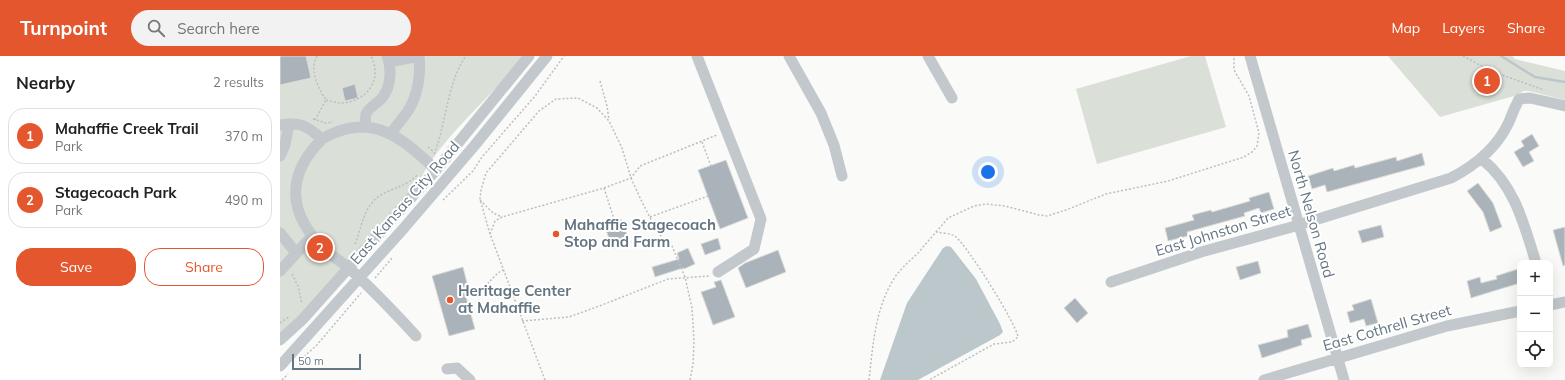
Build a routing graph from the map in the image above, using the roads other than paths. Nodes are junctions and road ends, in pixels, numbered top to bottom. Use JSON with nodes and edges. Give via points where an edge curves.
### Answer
{"nodes":[{"id":1,"x":419,"y":56,"type":"edge"},
{"id":2,"x":529,"y":56,"type":"edge"},
{"id":3,"x":547,"y":56,"type":"edge"},
{"id":4,"x":697,"y":56,"type":"edge"},
{"id":5,"x":789,"y":56,"type":"edge"},
{"id":6,"x":928,"y":56,"type":"edge"},
{"id":7,"x":1250,"y":56,"type":"edge"},
{"id":8,"x":388,"y":59,"type":"edge"},
{"id":9,"x":952,"y":98,"type":"dead end"},
{"id":10,"x":1564,"y":106,"type":"edge"},
{"id":11,"x":284,"y":124,"type":"edge"},
{"id":12,"x":365,"y":127,"type":"junction"},
{"id":13,"x":391,"y":134,"type":"junction"},
{"id":14,"x":322,"y":139,"type":"junction"},
{"id":15,"x":280,"y":156,"type":"edge"},
{"id":16,"x":1482,"y":158,"type":"junction"},
{"id":17,"x":436,"y":170,"type":"junction"},
{"id":18,"x":842,"y":176,"type":"dead end"},
{"id":19,"x":1299,"y":224,"type":"junction"},
{"id":20,"x":280,"y":233,"type":"edge"},
{"id":21,"x":312,"y":236,"type":"junction"},
{"id":22,"x":296,"y":253,"type":"junction"},
{"id":23,"x":1535,"y":260,"type":"edge"},
{"id":24,"x":348,"y":267,"type":"junction"},
{"id":25,"x":283,"y":269,"type":"edge"},
{"id":26,"x":718,"y":272,"type":"road end"},
{"id":27,"x":359,"y":278,"type":"junction"},
{"id":28,"x":1111,"y":282,"type":"dead end"},
{"id":29,"x":1565,"y":302,"type":"edge"},
{"id":30,"x":1553,"y":304,"type":"edge"},
{"id":31,"x":1517,"y":312,"type":"edge"},
{"id":32,"x":416,"y":336,"type":"dead end"},
{"id":33,"x":280,"y":340,"type":"edge"},
{"id":34,"x":1338,"y":358,"type":"junction"},
{"id":35,"x":280,"y":366,"type":"edge"},
{"id":36,"x":447,"y":369,"type":"dead end"},
{"id":37,"x":470,"y":380,"type":"edge"},
{"id":38,"x":1264,"y":380,"type":"edge"},
{"id":39,"x":1344,"y":380,"type":"edge"}],
"edges":[{"from":1,"to":8,"type":"street"},
{"from":1,"to":13,"type":"street","via":[[419,82],[415,95]]},
{"from":2,"to":17,"type":"street","name":"East Kansas City Road"},
{"from":3,"to":27,"type":"street","name":"East Kansas City Road","via":[[476,145]]},
{"from":4,"to":26,"type":"street","via":[[761,219],[754,249]]},
{"from":5,"to":18,"type":"street","via":[[826,126]]},
{"from":6,"to":9,"type":"street"},
{"from":7,"to":19,"type":"street","name":"North Nelson Road"},
{"from":8,"to":12,"type":"street","via":[[390,75],[387,90],[366,114]]},
{"from":10,"to":16,"type":"street","name":"East Johnston Street","via":[[1530,98],[1519,99],[1498,141]]},
{"from":11,"to":14,"type":"street","via":[[310,128]]},
{"from":11,"to":15,"type":"street","via":[[286,144]]},
{"from":12,"to":13,"type":"street"},
{"from":12,"to":14,"type":"street","via":[[350,127]]},
{"from":13,"to":17,"type":"street","via":[[405,142]]},
{"from":14,"to":21,"type":"street","via":[[310,151],[296,182],[295,200]]},
{"from":16,"to":19,"type":"street","name":"East Johnston Street","via":[[1451,178]]},
{"from":16,"to":23,"type":"street","via":[[1500,177],[1518,206]]},
{"from":17,"to":24,"type":"street","name":"East Kansas City Road"},
{"from":19,"to":28,"type":"street","name":"East Johnston Street","via":[[1201,252]]},
{"from":19,"to":34,"type":"street","name":"North Nelson Road"},
{"from":20,"to":22,"type":"street"},
{"from":21,"to":22,"type":"street"},
{"from":21,"to":24,"type":"street","via":[[327,252]]},
{"from":22,"to":25,"type":"street"},
{"from":24,"to":27,"type":"street"},
{"from":24,"to":33,"type":"street","name":"East Kansas City Road","via":[[302,320]]},
{"from":27,"to":32,"type":"street"},
{"from":27,"to":35,"type":"street","name":"East Kansas City Road"},
{"from":29,"to":30,"type":"street"},
{"from":31,"to":34,"type":"street","name":"East Cothrell Street","via":[[1447,326]]},
{"from":34,"to":38,"type":"street","name":"East Cothrell Street"},
{"from":34,"to":39,"type":"street","name":"North Nelson Road"},
{"from":36,"to":37,"type":"street","via":[[458,368]]}]}
